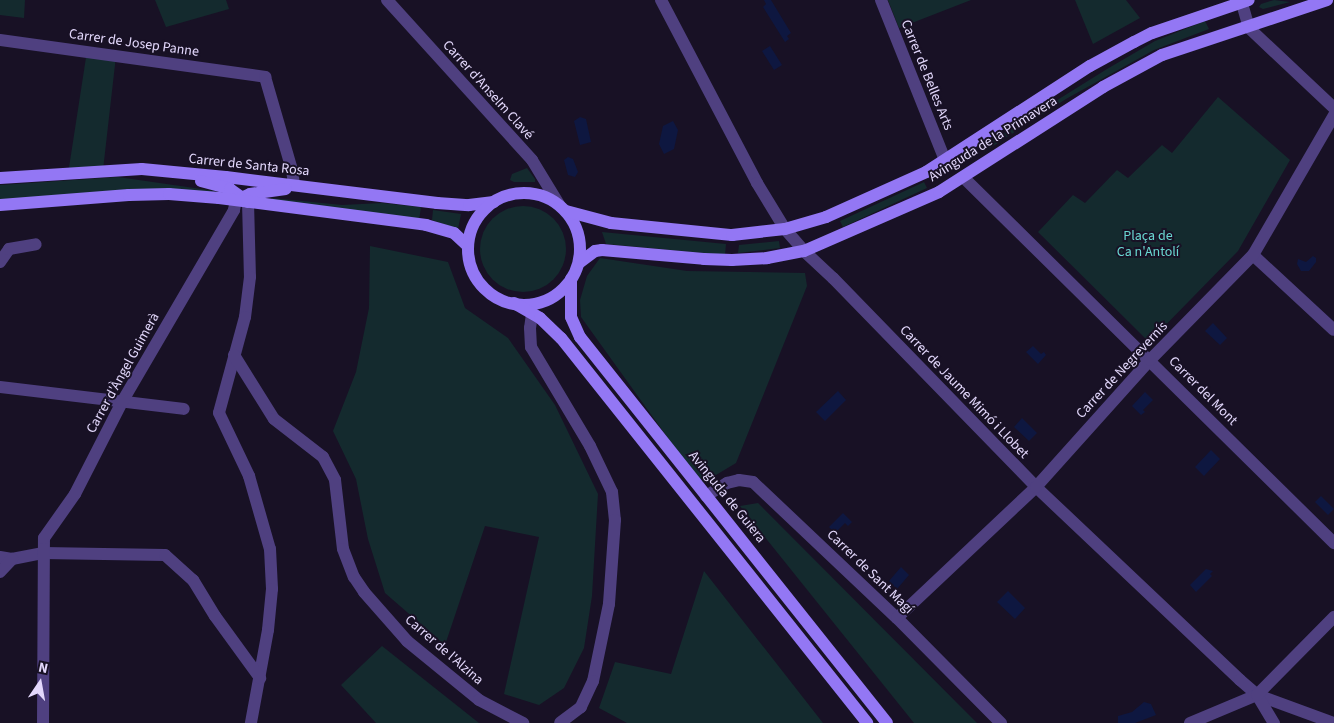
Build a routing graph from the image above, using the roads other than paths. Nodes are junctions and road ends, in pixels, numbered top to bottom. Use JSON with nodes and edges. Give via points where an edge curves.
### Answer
{"nodes":[{"id":1,"x":387,"y":0,"type":"edge"},
{"id":2,"x":661,"y":0,"type":"edge"},
{"id":3,"x":881,"y":0,"type":"edge"},
{"id":4,"x":1328,"y":0,"type":"edge"},
{"id":5,"x":1244,"y":1,"type":"edge"},
{"id":6,"x":1249,"y":28,"type":"junction"},
{"id":7,"x":0,"y":40,"type":"edge"},
{"id":8,"x":1334,"y":108,"type":"edge"},
{"id":9,"x":1334,"y":115,"type":"edge"},
{"id":10,"x":944,"y":160,"type":"junction"},
{"id":11,"x":142,"y":169,"type":"junction"},
{"id":12,"x":0,"y":178,"type":"edge"},
{"id":13,"x":964,"y":178,"type":"junction"},
{"id":14,"x":294,"y":185,"type":"junction"},
{"id":15,"x":311,"y":187,"type":"junction"},
{"id":16,"x":494,"y":202,"type":"junction"},
{"id":17,"x":242,"y":204,"type":"junction"},
{"id":18,"x":0,"y":205,"type":"edge"},
{"id":19,"x":563,"y":208,"type":"junction"},
{"id":20,"x":785,"y":229,"type":"junction"},
{"id":21,"x":36,"y":244,"type":"dead end"},
{"id":22,"x":468,"y":245,"type":"junction"},
{"id":23,"x":804,"y":251,"type":"junction"},
{"id":24,"x":1253,"y":255,"type":"junction"},
{"id":25,"x":0,"y":262,"type":"edge"},
{"id":26,"x":579,"y":263,"type":"junction"},
{"id":27,"x":572,"y":279,"type":"junction"},
{"id":28,"x":514,"y":304,"type":"junction"},
{"id":29,"x":532,"y":314,"type":"junction"},
{"id":30,"x":1334,"y":330,"type":"edge"},
{"id":31,"x":234,"y":354,"type":"junction"},
{"id":32,"x":1150,"y":360,"type":"junction"},
{"id":33,"x":0,"y":387,"type":"edge"},
{"id":34,"x":122,"y":402,"type":"junction"},
{"id":35,"x":184,"y":408,"type":"dead end"},
{"id":36,"x":1036,"y":488,"type":"junction"},
{"id":37,"x":706,"y":496,"type":"junction"},
{"id":38,"x":1334,"y":543,"type":"edge"},
{"id":39,"x":43,"y":553,"type":"junction"},
{"id":40,"x":6,"y":558,"type":"edge"},
{"id":41,"x":0,"y":572,"type":"edge"},
{"id":42,"x":1334,"y":617,"type":"edge"},
{"id":43,"x":897,"y":618,"type":"junction"},
{"id":44,"x":260,"y":678,"type":"junction"},
{"id":45,"x":1257,"y":695,"type":"junction"},
{"id":46,"x":252,"y":717,"type":"edge"},
{"id":47,"x":42,"y":723,"type":"edge"},
{"id":48,"x":261,"y":723,"type":"edge"},
{"id":49,"x":523,"y":723,"type":"edge"},
{"id":50,"x":560,"y":723,"type":"edge"},
{"id":51,"x":867,"y":723,"type":"edge"},
{"id":52,"x":887,"y":723,"type":"edge"},
{"id":53,"x":1001,"y":723,"type":"edge"},
{"id":54,"x":1190,"y":723,"type":"edge"},
{"id":55,"x":1274,"y":723,"type":"edge"},
{"id":56,"x":1334,"y":723,"type":"edge"}],
"edges":[{"from":1,"to":19,"type":"street","name":"Carrer d'Anselm Clavé","via":[[532,160]]},
{"from":2,"to":20,"type":"street","name":"Carrer de Jaume Mimó i Llobet","via":[[757,183]]},
{"from":3,"to":10,"type":"street","name":"Carrer de Belles Arts"},
{"from":4,"to":6,"type":"main road","name":"Avinguda de la Primavera"},
{"from":5,"to":6,"type":"street"},
{"from":5,"to":10,"type":"main road","name":"Avinguda de la Primavera","via":[[1134,42],[1090,66]]},
{"from":6,"to":8,"type":"street"},
{"from":6,"to":13,"type":"main road","name":"Avinguda de la Primavera","via":[[1145,64],[1102,87]]},
{"from":7,"to":14,"type":"street","name":"Carrer de Josep Panne","via":[[265,77]]},
{"from":9,"to":24,"type":"street","name":"Carrer de Negrevernís"},
{"from":10,"to":20,"type":"main road","name":"Avinguda de la Primavera","via":[[926,172],[826,218]]},
{"from":11,"to":12,"type":"main road","name":"Carrer de Santa Rosa"},
{"from":11,"to":14,"type":"main road","name":"Carrer de Santa Rosa"},
{"from":11,"to":17,"type":"main road","via":[[212,183]]},
{"from":13,"to":23,"type":"main road","name":"Avinguda de la Primavera","via":[[884,218]]},
{"from":13,"to":32,"type":"street","name":"Carrer del Mont"},
{"from":14,"to":15,"type":"main road","name":"Carrer de Santa Rosa"},
{"from":15,"to":16,"type":"main road","name":"Carrer de Santa Rosa","via":[[452,204]]},
{"from":15,"to":17,"type":"main road","via":[[263,191]]},
{"from":16,"to":19,"type":"main road","via":[[519,193],[536,194]]},
{"from":16,"to":22,"type":"main road","via":[[482,210]]},
{"from":17,"to":18,"type":"main road","via":[[169,194]]},
{"from":17,"to":22,"type":"main road","via":[[426,225],[454,233]]},
{"from":17,"to":31,"type":"street","via":[[250,277],[245,318]]},
{"from":17,"to":34,"type":"street","name":"Carrer d'Àngel Guimerà"},
{"from":19,"to":20,"type":"main road","name":"Avinguda de la Primavera","via":[[599,221],[725,234]]},
{"from":19,"to":26,"type":"main road","via":[[579,235]]},
{"from":20,"to":23,"type":"street","name":"Carrer de Jaume Mimó i Llobet"},
{"from":21,"to":25,"type":"street","via":[[10,249]]},
{"from":22,"to":28,"type":"main road","via":[[473,270],[483,286]]},
{"from":23,"to":26,"type":"main road","name":"Avinguda de la Primavera","via":[[732,260],[602,250],[595,251]]},
{"from":23,"to":36,"type":"street","name":"Carrer de Jaume Mimó i Llobet"},
{"from":24,"to":30,"type":"street"},
{"from":24,"to":32,"type":"street","name":"Carrer de Negrevernís"},
{"from":26,"to":27,"type":"main road"},
{"from":27,"to":28,"type":"main road","via":[[558,294],[544,301]]},
{"from":27,"to":37,"type":"main road","name":"Avinguda de Guiera","via":[[571,317],[580,337]]},
{"from":28,"to":29,"type":"main road"},
{"from":29,"to":50,"type":"street","via":[[531,347],[590,446],[612,492],[615,520],[609,604],[593,681],[581,707]]},
{"from":29,"to":51,"type":"main road","via":[[561,338]]},
{"from":31,"to":44,"type":"street","via":[[219,412],[249,476],[270,549],[272,589]]},
{"from":31,"to":49,"type":"street","name":"Carrer de l'Alzina","via":[[274,419],[323,457],[327,464],[335,480],[344,548],[364,592],[407,641],[478,700]]},
{"from":32,"to":36,"type":"street","name":"Carrer de Negrevernís"},
{"from":32,"to":38,"type":"street","name":"Carrer del Mont"},
{"from":33,"to":34,"type":"street"},
{"from":34,"to":35,"type":"street"},
{"from":34,"to":39,"type":"street","name":"Carrer d'Àngel Guimerà","via":[[74,494],[44,538]]},
{"from":36,"to":43,"type":"street","name":"Carrer de Negrevernís"},
{"from":36,"to":45,"type":"street","name":"Carrer de Jaume Mimó i Llobet"},
{"from":37,"to":43,"type":"street","name":"Carrer de Sant Magí","via":[[727,483],[739,480],[753,482]]},
{"from":37,"to":52,"type":"main road","name":"Avinguda de Guiera"},
{"from":39,"to":40,"type":"street"},
{"from":39,"to":44,"type":"street","via":[[165,556],[193,580]]},
{"from":39,"to":47,"type":"street","name":"Carrer d'Àngel Guimerà"},
{"from":40,"to":41,"type":"street"},
{"from":42,"to":45,"type":"street"},
{"from":43,"to":53,"type":"street","name":"Carrer de Sant Magí"},
{"from":44,"to":46,"type":"street"},
{"from":45,"to":54,"type":"street"},
{"from":45,"to":55,"type":"street"},
{"from":45,"to":56,"type":"street","name":"Carrer de Jaume Mimó i Llobet"},
{"from":46,"to":48,"type":"street"}]}
